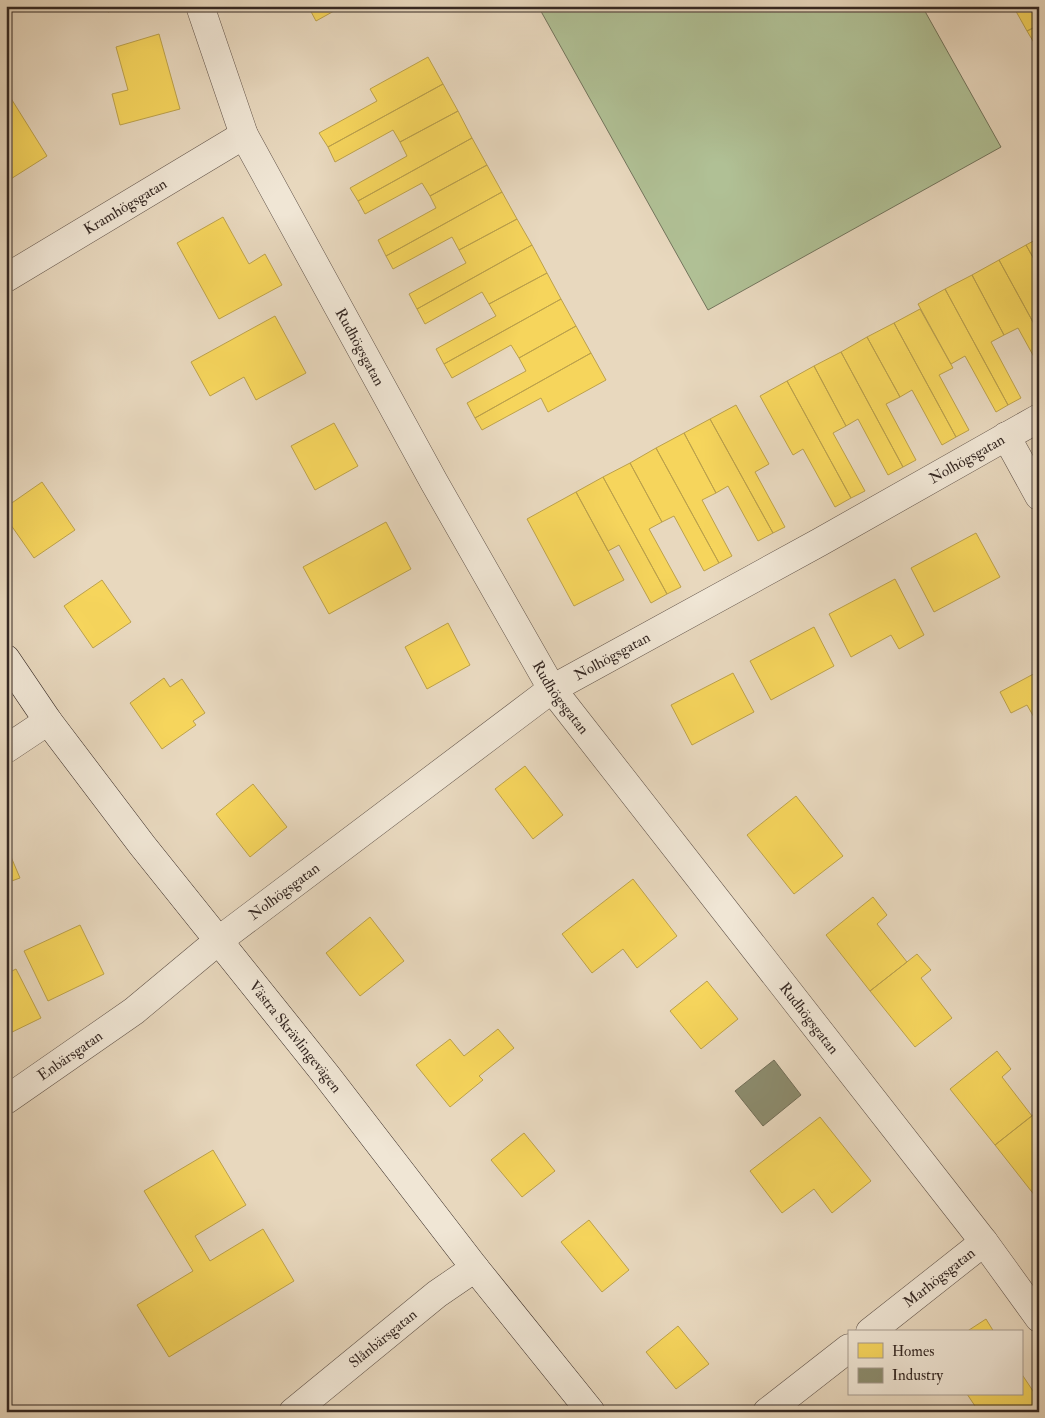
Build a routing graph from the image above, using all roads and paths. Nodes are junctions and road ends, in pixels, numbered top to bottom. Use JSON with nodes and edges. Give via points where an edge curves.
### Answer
{"nodes":[{"id":1,"x":200,"y":6,"type":"edge"},
{"id":2,"x":244,"y":135,"type":"junction"},
{"id":3,"x":6,"y":278,"type":"edge"},
{"id":4,"x":1039,"y":418,"type":"edge"},
{"id":5,"x":1006,"y":436,"type":"junction"},
{"id":6,"x":1039,"y":496,"type":"edge"},
{"id":7,"x":6,"y":659,"type":"edge"},
{"id":8,"x":552,"y":689,"type":"junction"},
{"id":9,"x":48,"y":721,"type":"junction"},
{"id":10,"x":6,"y":750,"type":"edge"},
{"id":11,"x":218,"y":941,"type":"junction"},
{"id":12,"x":134,"y":1011,"type":"joint"},
{"id":13,"x":6,"y":1100,"type":"edge"},
{"id":14,"x":984,"y":1242,"type":"junction"},
{"id":15,"x":475,"y":1268,"type":"junction"},
{"id":16,"x":1039,"y":1318,"type":"edge"},
{"id":17,"x":873,"y":1330,"type":"edge"},
{"id":18,"x":848,"y":1349,"type":"edge"},
{"id":19,"x":292,"y":1412,"type":"edge"},
{"id":20,"x":591,"y":1412,"type":"edge"},
{"id":21,"x":767,"y":1412,"type":"edge"}],
"edges":[{"from":1,"to":2,"type":"street","name":"Rudhögsgatan"},
{"from":2,"to":3,"type":"street","name":"Kramhögsgatan"},
{"from":2,"to":8,"type":"street","name":"Rudhögsgatan","via":[[434,482]]},
{"from":4,"to":5,"type":"street","name":"Nolhögsgatan"},
{"from":5,"to":6,"type":"street"},
{"from":5,"to":8,"type":"street","name":"Nolhögsgatan"},
{"from":7,"to":9,"type":"street","name":"Västra Skrävlingevägen"},
{"from":8,"to":11,"type":"street","name":"Nolhögsgatan"},
{"from":8,"to":14,"type":"street","name":"Rudhögsgatan"},
{"from":9,"to":10,"type":"street"},
{"from":9,"to":11,"type":"street","name":"Västra Skrävlingevägen"},
{"from":11,"to":12,"type":"street","name":"Nolhögsgatan"},
{"from":11,"to":15,"type":"street","name":"Västra Skrävlingevägen"},
{"from":12,"to":13,"type":"street","name":"Enbärsgatan"},
{"from":14,"to":16,"type":"street","name":"Rudhögsgatan"},
{"from":14,"to":17,"type":"street","name":"Marhögsgatan"},
{"from":15,"to":19,"type":"street","name":"Slånbärsgatan","via":[[429,1300]]},
{"from":15,"to":20,"type":"street","name":"Västra Skrävlingevägen"},
{"from":18,"to":21,"type":"street"}]}
